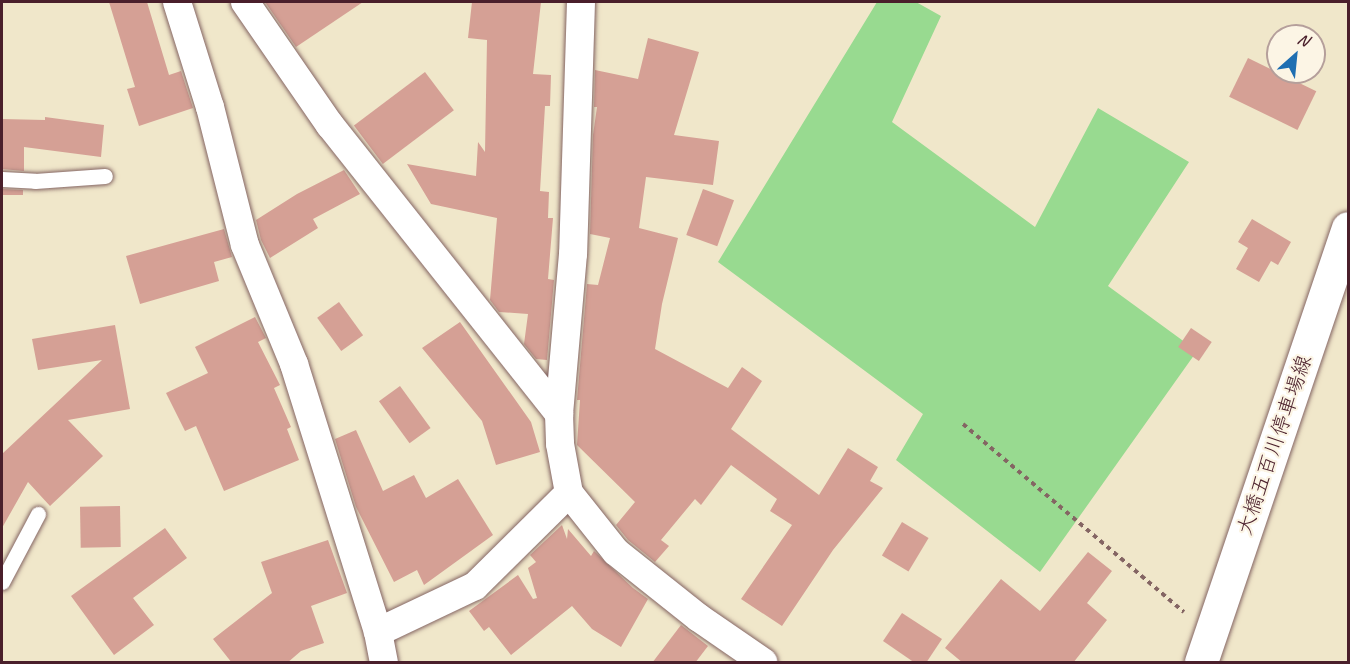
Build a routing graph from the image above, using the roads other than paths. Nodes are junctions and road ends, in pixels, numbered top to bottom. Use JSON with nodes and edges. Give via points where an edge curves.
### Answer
{"nodes":[{"id":1,"x":177,"y":2,"type":"edge"},
{"id":2,"x":244,"y":2,"type":"edge"},
{"id":3,"x":581,"y":2,"type":"edge"},
{"id":4,"x":105,"y":176,"type":"dead end"},
{"id":5,"x":2,"y":179,"type":"edge"},
{"id":6,"x":1348,"y":228,"type":"edge"},
{"id":7,"x":559,"y":414,"type":"junction"},
{"id":8,"x":569,"y":493,"type":"junction"},
{"id":9,"x":38,"y":514,"type":"dead end"},
{"id":10,"x":2,"y":582,"type":"edge"},
{"id":11,"x":378,"y":632,"type":"junction"},
{"id":12,"x":1205,"y":649,"type":"edge"},
{"id":13,"x":384,"y":663,"type":"edge"},
{"id":14,"x":763,"y":663,"type":"edge"}],
"edges":[{"from":1,"to":11,"type":"street","via":[[210,107],[245,244],[294,364]]},
{"from":2,"to":7,"type":"street","via":[[330,125]]},
{"from":3,"to":7,"type":"street","via":[[573,254]]},
{"from":4,"to":5,"type":"lane"},
{"from":6,"to":12,"type":"main road","name":"大橋五百川停車場線"},
{"from":7,"to":8,"type":"street"},
{"from":8,"to":11,"type":"street","via":[[475,586]]},
{"from":8,"to":14,"type":"street","via":[[616,552]]},
{"from":9,"to":10,"type":"lane"},
{"from":11,"to":13,"type":"street"}]}
